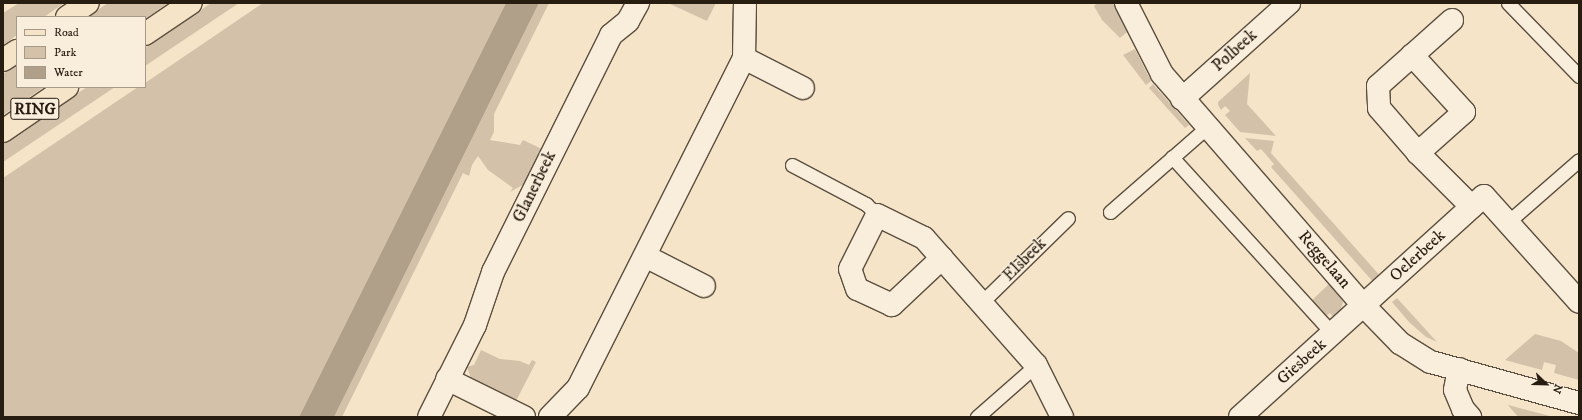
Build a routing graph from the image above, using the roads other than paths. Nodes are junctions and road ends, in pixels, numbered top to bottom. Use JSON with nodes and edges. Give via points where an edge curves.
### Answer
{"nodes":[{"id":1,"x":88,"y":3,"type":"edge"},
{"id":2,"x":191,"y":3,"type":"edge"},
{"id":3,"x":638,"y":3,"type":"edge"},
{"id":4,"x":745,"y":3,"type":"edge"},
{"id":5,"x":1126,"y":3,"type":"edge"},
{"id":6,"x":1289,"y":3,"type":"edge"},
{"id":7,"x":1508,"y":3,"type":"edge"},
{"id":8,"x":68,"y":16,"type":"edge"},
{"id":9,"x":1452,"y":20,"type":"dead end"},
{"id":10,"x":146,"y":33,"type":"edge"},
{"id":11,"x":16,"y":52,"type":"edge"},
{"id":12,"x":1412,"y":55,"type":"junction"},
{"id":13,"x":744,"y":58,"type":"junction"},
{"id":14,"x":3,"y":60,"type":"edge"},
{"id":15,"x":1579,"y":76,"type":"edge"},
{"id":16,"x":66,"y":88,"type":"edge"},
{"id":17,"x":803,"y":88,"type":"dead end"},
{"id":18,"x":1182,"y":99,"type":"junction"},
{"id":19,"x":1207,"y":127,"type":"junction"},
{"id":20,"x":3,"y":130,"type":"edge"},
{"id":21,"x":1418,"y":153,"type":"junction"},
{"id":22,"x":1172,"y":157,"type":"junction"},
{"id":23,"x":1579,"y":160,"type":"edge"},
{"id":24,"x":792,"y":166,"type":"dead end"},
{"id":25,"x":1472,"y":207,"type":"junction"},
{"id":26,"x":1110,"y":212,"type":"dead end"},
{"id":27,"x":877,"y":215,"type":"junction"},
{"id":28,"x":1068,"y":218,"type":"dead end"},
{"id":29,"x":1508,"y":222,"type":"junction"},
{"id":30,"x":645,"y":256,"type":"junction"},
{"id":31,"x":942,"y":258,"type":"junction"},
{"id":32,"x":704,"y":286,"type":"dead end"},
{"id":33,"x":982,"y":302,"type":"junction"},
{"id":34,"x":1579,"y":302,"type":"edge"},
{"id":35,"x":1364,"y":306,"type":"junction"},
{"id":36,"x":1333,"y":334,"type":"junction"},
{"id":37,"x":1036,"y":365,"type":"junction"},
{"id":38,"x":1459,"y":369,"type":"junction"},
{"id":39,"x":447,"y":379,"type":"junction"},
{"id":40,"x":1579,"y":403,"type":"edge"},
{"id":41,"x":429,"y":417,"type":"edge"},
{"id":42,"x":524,"y":417,"type":"edge"},
{"id":43,"x":550,"y":417,"type":"edge"},
{"id":44,"x":978,"y":417,"type":"edge"},
{"id":45,"x":1062,"y":417,"type":"edge"},
{"id":46,"x":1240,"y":417,"type":"edge"},
{"id":47,"x":1470,"y":417,"type":"edge"}],
"edges":[{"from":1,"to":8,"type":"main road"},
{"from":2,"to":10,"type":"main road"},
{"from":3,"to":39,"type":"street","name":"Glanerbeek","via":[[628,21],[611,35],[493,272],[475,325]]},
{"from":4,"to":13,"type":"street"},
{"from":5,"to":18,"type":"street","name":"Reggelaan","via":[[1162,74]]},
{"from":6,"to":18,"type":"street","name":"Polbeek"},
{"from":7,"to":15,"type":"lane"},
{"from":9,"to":12,"type":"street"},
{"from":11,"to":14,"type":"main road"},
{"from":12,"to":21,"type":"street","via":[[1378,86],[1379,108]]},
{"from":12,"to":21,"type":"street","via":[[1464,112]]},
{"from":13,"to":17,"type":"street"},
{"from":13,"to":30,"type":"street"},
{"from":16,"to":20,"type":"main road","number":"RING"},
{"from":18,"to":19,"type":"street","name":"Reggelaan"},
{"from":19,"to":22,"type":"lane"},
{"from":19,"to":35,"type":"street","name":"Reggelaan"},
{"from":21,"to":25,"type":"street"},
{"from":22,"to":26,"type":"lane"},
{"from":22,"to":36,"type":"lane"},
{"from":23,"to":29,"type":"lane"},
{"from":24,"to":27,"type":"lane","via":[[866,204]]},
{"from":25,"to":29,"type":"street","name":"Oelerbeek","via":[[1484,196]]},
{"from":25,"to":35,"type":"street","name":"Oelerbeek"},
{"from":27,"to":31,"type":"street","via":[[924,238]]},
{"from":27,"to":31,"type":"street","via":[[850,269],[857,289],[892,305]]},
{"from":28,"to":33,"type":"lane","name":"Elsbeek"},
{"from":29,"to":34,"type":"street","name":"Oelerbeek"},
{"from":30,"to":32,"type":"street"},
{"from":30,"to":43,"type":"street","via":[[578,388]]},
{"from":31,"to":33,"type":"street"},
{"from":33,"to":37,"type":"street"},
{"from":35,"to":36,"type":"street","name":"Giesbeek"},
{"from":35,"to":38,"type":"street","name":"Reggelaan","via":[[1400,343],[1431,362]]},
{"from":36,"to":46,"type":"street","name":"Giesbeek"},
{"from":37,"to":44,"type":"lane"},
{"from":37,"to":45,"type":"street"},
{"from":38,"to":40,"type":"street","name":"Reggelaan"},
{"from":38,"to":47,"type":"street","via":[[1455,390],[1463,409]]},
{"from":39,"to":41,"type":"street","name":"Glanerbeek"},
{"from":39,"to":42,"type":"street"}]}
